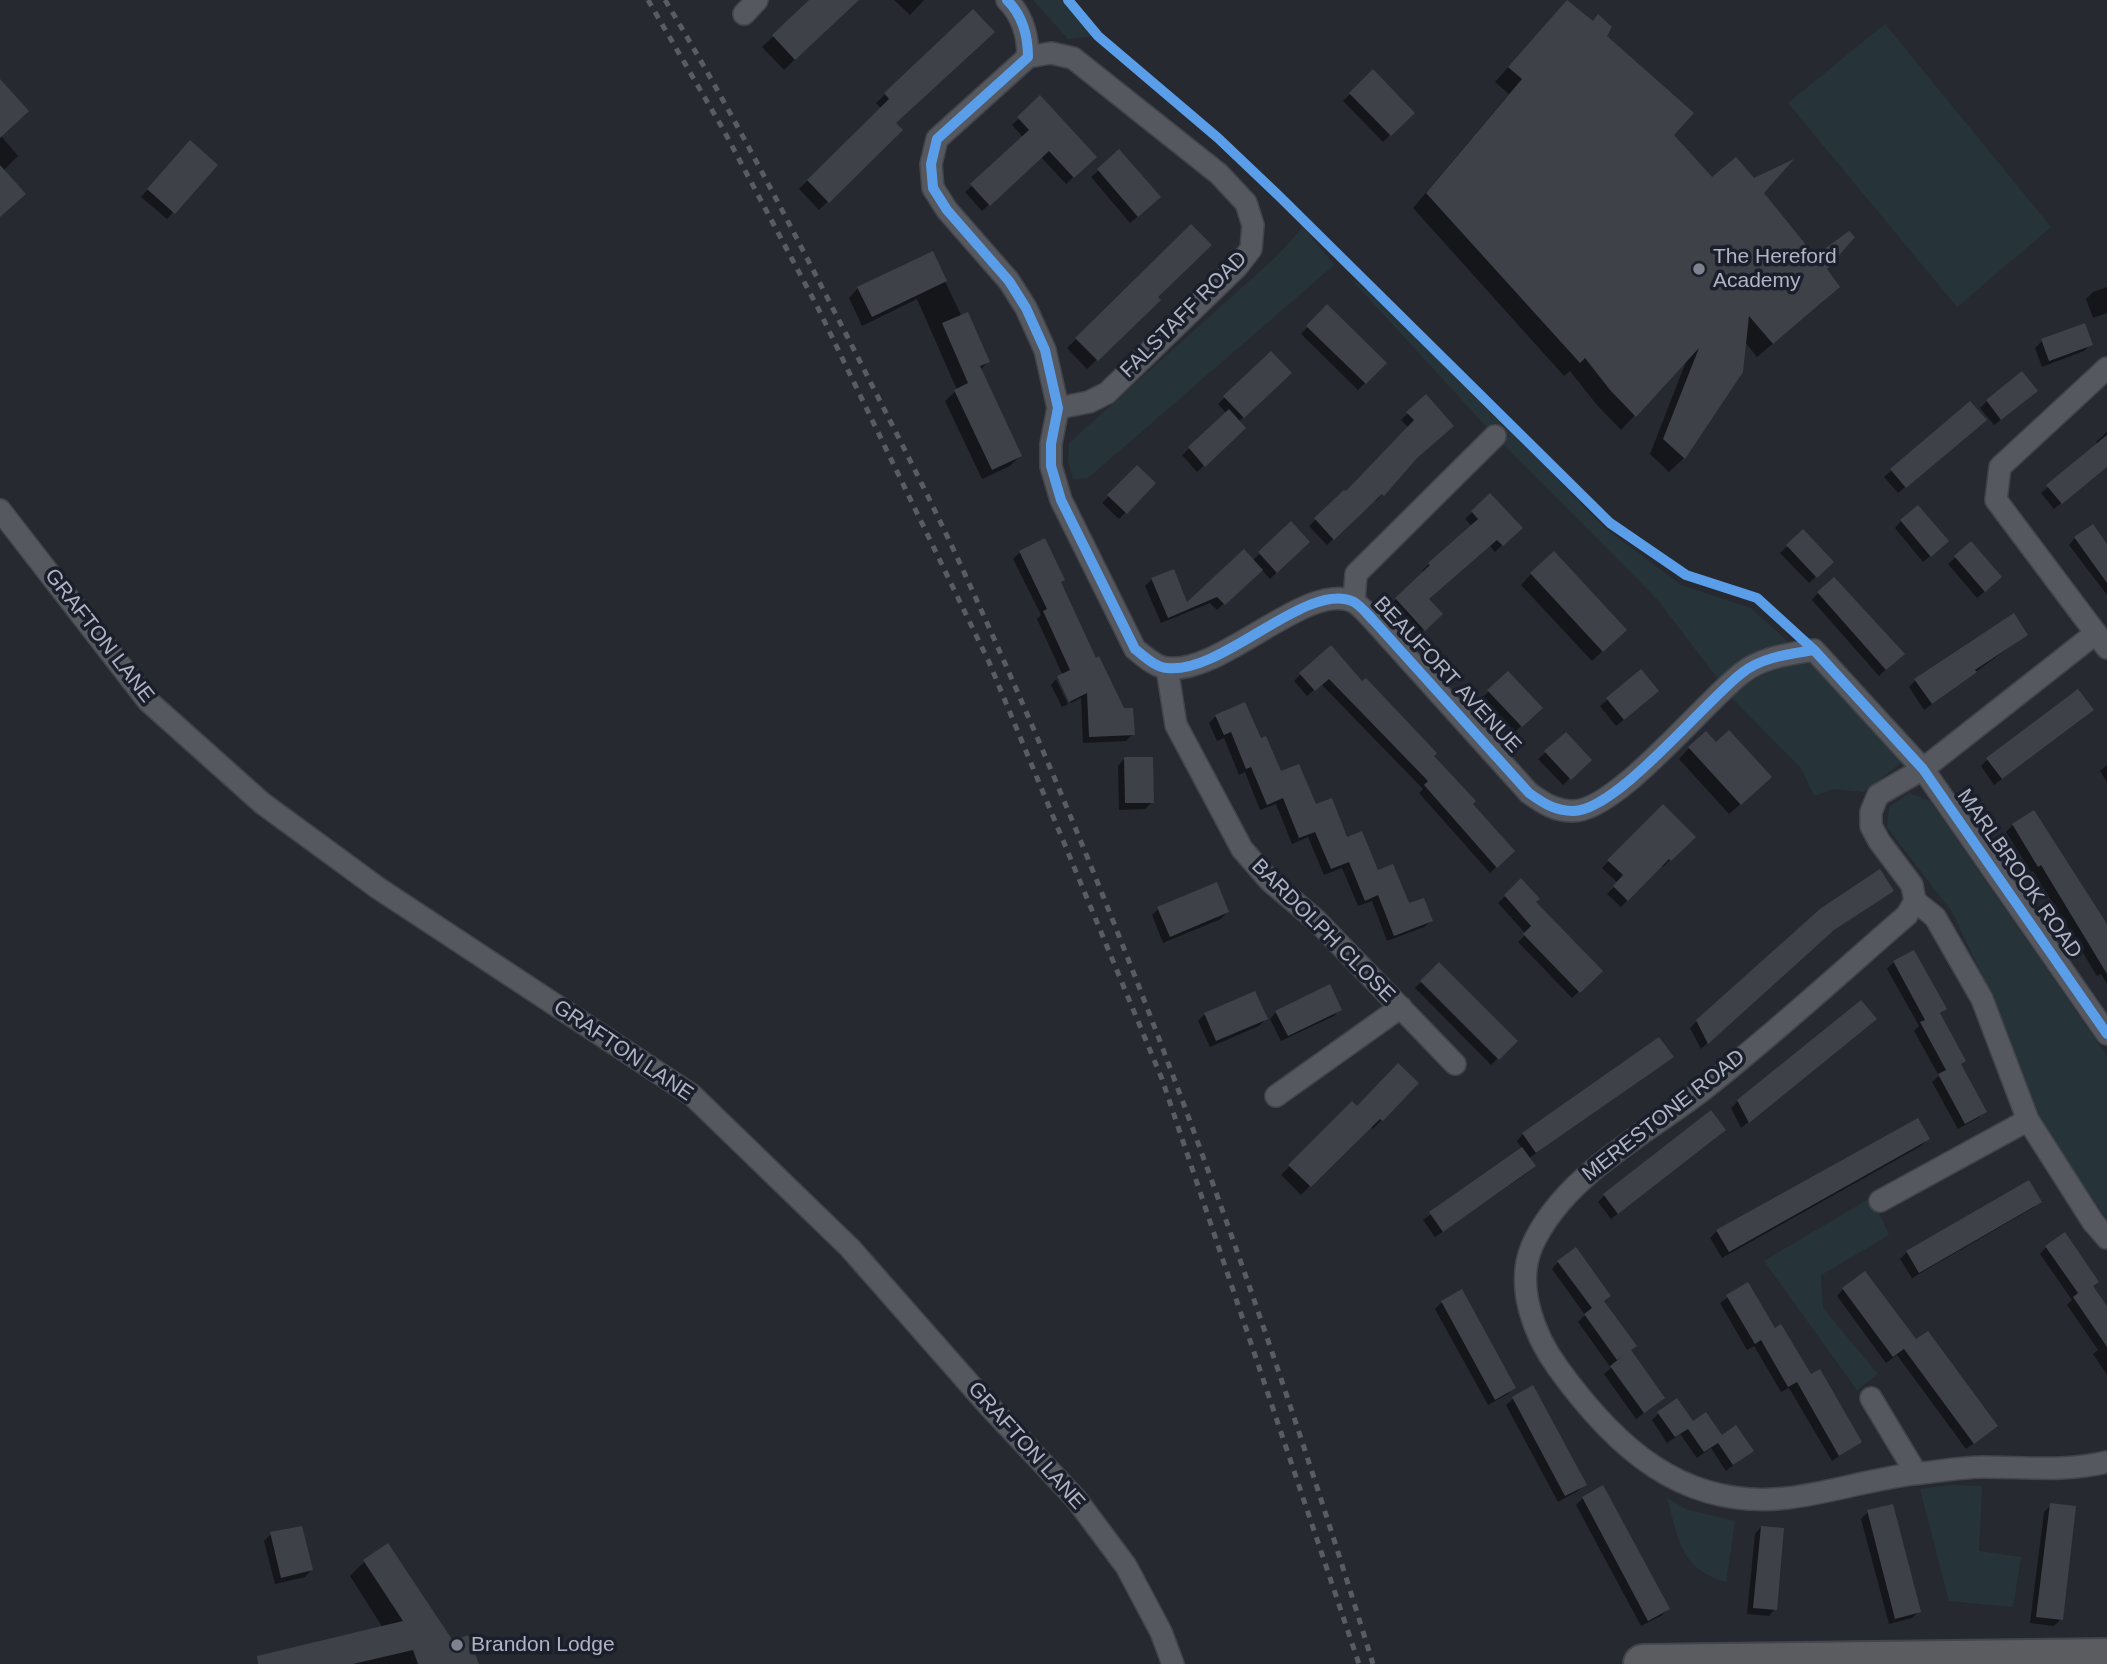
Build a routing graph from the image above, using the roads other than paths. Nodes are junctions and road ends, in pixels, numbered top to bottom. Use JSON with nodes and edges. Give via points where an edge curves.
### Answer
{"nodes":[{"id":1,"x":1007,"y":0,"type":"edge"},
{"id":2,"x":1028,"y":57,"type":"junction"},
{"id":3,"x":2107,"y":368,"type":"edge"},
{"id":4,"x":1058,"y":408,"type":"junction"},
{"id":5,"x":1495,"y":436,"type":"dead end"},
{"id":6,"x":0,"y":510,"type":"edge"},
{"id":7,"x":1354,"y":602,"type":"junction"},
{"id":8,"x":2102,"y":641,"type":"edge"},
{"id":9,"x":1167,"y":668,"type":"junction"},
{"id":10,"x":1923,"y":769,"type":"junction"},
{"id":11,"x":1915,"y":901,"type":"junction"},
{"id":12,"x":1401,"y":1007,"type":"junction"},
{"id":13,"x":2107,"y":1034,"type":"edge"},
{"id":14,"x":1455,"y":1063,"type":"dead end"},
{"id":15,"x":1276,"y":1096,"type":"dead end"},
{"id":16,"x":2028,"y":1120,"type":"junction"},
{"id":17,"x":1880,"y":1201,"type":"dead end"},
{"id":18,"x":2107,"y":1238,"type":"edge"},
{"id":19,"x":1871,"y":1398,"type":"dead end"},
{"id":20,"x":2107,"y":1462,"type":"edge"},
{"id":21,"x":1916,"y":1473,"type":"junction"},
{"id":22,"x":2107,"y":1658,"type":"edge"},
{"id":23,"x":1173,"y":1664,"type":"edge"},
{"id":24,"x":1643,"y":1664,"type":"edge"}],
"edges":[{"from":1,"to":2,"type":"street","via":[[1028,36]]},
{"from":2,"to":4,"type":"street","via":[[937,139],[931,164],[933,188],[1026,308],[1045,350]]},
{"from":2,"to":4,"type":"street","name":"FALSTAFF ROAD","via":[[1051,53],[1073,58],[1219,174],[1246,203],[1254,225],[1251,249],[1237,267],[1107,393]]},
{"from":3,"to":8,"type":"street","via":[[2000,467],[1996,500]]},
{"from":4,"to":9,"type":"street","via":[[1051,466],[1061,500],[1135,649]]},
{"from":5,"to":7,"type":"street","via":[[1356,574]]},
{"from":6,"to":23,"type":"street","name":"GRAFTON LANE","via":[[148,701],[262,803],[378,888],[692,1095],[850,1248],[1076,1499],[1126,1566]]},
{"from":7,"to":9,"type":"street","name":"BEAUFORT AVENUE","via":[[1334,598],[1308,606],[1200,664]]},
{"from":7,"to":10,"type":"street","name":"BEAUFORT AVENUE","via":[[1529,793],[1547,806],[1575,811],[1601,802],[1744,671],[1776,656],[1814,650]]},
{"from":8,"to":10,"type":"street"},
{"from":9,"to":12,"type":"street","name":"BARDOLPH CLOSE","via":[[1176,726],[1242,849]]},
{"from":10,"to":11,"type":"street","via":[[1878,795],[1871,812],[1871,826],[1912,886]]},
{"from":10,"to":13,"type":"street","name":"MARLBROOK ROAD"},
{"from":11,"to":16,"type":"street","via":[[1935,917],[1982,999]]},
{"from":11,"to":21,"type":"street","name":"MERESTONE ROAD","via":[[1907,915],[1705,1088],[1583,1179],[1546,1219],[1531,1248],[1525,1274],[1528,1306],[1545,1350],[1581,1400],[1607,1429],[1656,1469],[1699,1491],[1742,1500],[1788,1498]]},
{"from":12,"to":14,"type":"street","name":"BARDOLPH CLOSE"},
{"from":12,"to":15,"type":"street"},
{"from":16,"to":17,"type":"street"},
{"from":16,"to":18,"type":"street"},
{"from":19,"to":21,"type":"street"},
{"from":20,"to":21,"type":"street","name":"MERESTONE ROAD","via":[[2032,1470],[1983,1467]]},
{"from":22,"to":24,"type":"highway"}]}
